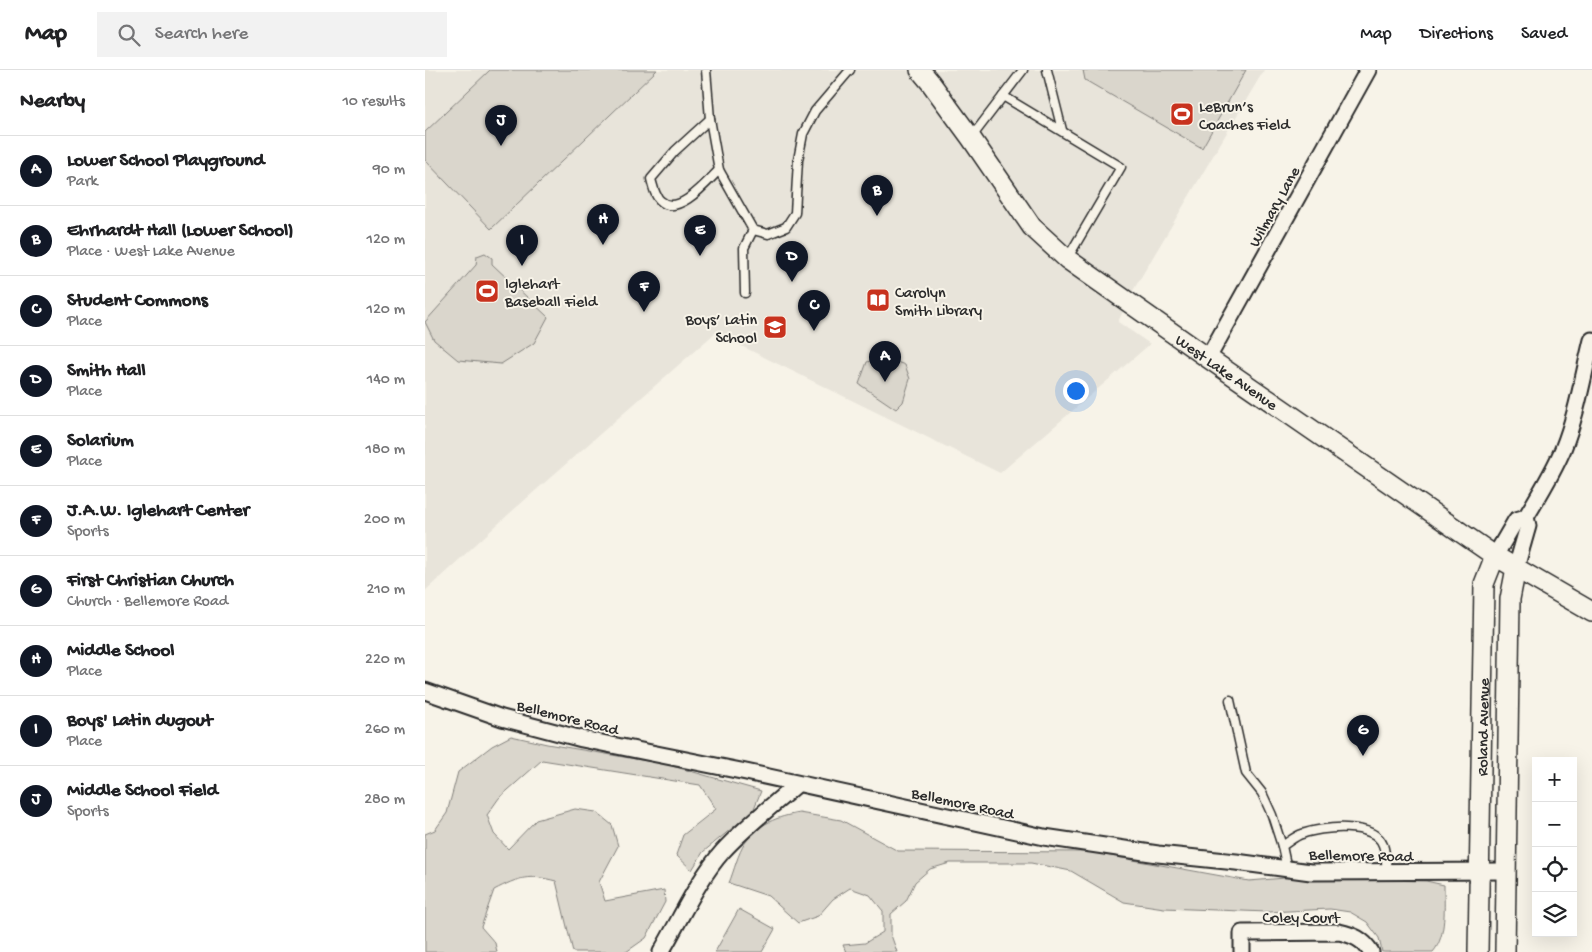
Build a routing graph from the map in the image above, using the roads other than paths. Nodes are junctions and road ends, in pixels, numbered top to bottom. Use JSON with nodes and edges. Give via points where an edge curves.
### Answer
{"nodes":[{"id":1,"x":706,"y":70,"type":"edge"},
{"id":2,"x":850,"y":70,"type":"edge"},
{"id":3,"x":920,"y":70,"type":"edge"},
{"id":4,"x":1023,"y":70,"type":"edge"},
{"id":5,"x":1047,"y":70,"type":"edge"},
{"id":6,"x":1368,"y":70,"type":"edge"},
{"id":7,"x":1003,"y":96,"type":"junction"},
{"id":8,"x":710,"y":119,"type":"junction"},
{"id":9,"x":1061,"y":130,"type":"junction"},
{"id":10,"x":971,"y":138,"type":"junction"},
{"id":11,"x":719,"y":170,"type":"junction"},
{"id":12,"x":753,"y":230,"type":"junction"},
{"id":13,"x":1067,"y":259,"type":"junction"},
{"id":14,"x":745,"y":293,"type":"dead end"},
{"id":15,"x":1592,"y":340,"type":"edge"},
{"id":16,"x":1208,"y":358,"type":"junction"},
{"id":17,"x":1526,"y":517,"type":"junction"},
{"id":18,"x":1495,"y":556,"type":"junction"},
{"id":19,"x":1516,"y":568,"type":"junction"},
{"id":20,"x":1592,"y":612,"type":"edge"},
{"id":21,"x":425,"y":691,"type":"edge"},
{"id":22,"x":1230,"y":700,"type":"dead end"},
{"id":23,"x":797,"y":784,"type":"junction"},
{"id":24,"x":1282,"y":846,"type":"junction"},
{"id":25,"x":1287,"y":869,"type":"junction"},
{"id":26,"x":1479,"y":871,"type":"junction"},
{"id":27,"x":1506,"y":871,"type":"junction"},
{"id":28,"x":1387,"y":872,"type":"junction"},
{"id":29,"x":661,"y":952,"type":"edge"},
{"id":30,"x":1242,"y":952,"type":"edge"},
{"id":31,"x":1371,"y":952,"type":"edge"},
{"id":32,"x":1478,"y":952,"type":"edge"},
{"id":33,"x":1505,"y":952,"type":"edge"}],
"edges":[{"from":1,"to":8,"type":"lane"},
{"from":2,"to":12,"type":"lane","via":[[815,111],[803,134],[795,213],[786,227],[768,234]]},
{"from":3,"to":10,"type":"street","name":"West Lake Avenue"},
{"from":4,"to":7,"type":"lane"},
{"from":5,"to":9,"type":"lane"},
{"from":6,"to":16,"type":"street","name":"Wilmary Lane"},
{"from":7,"to":9,"type":"lane"},
{"from":7,"to":10,"type":"lane"},
{"from":8,"to":11,"type":"lane"},
{"from":8,"to":11,"type":"lane","via":[[675,151],[651,179],[658,198],[672,206],[683,203]]},
{"from":9,"to":13,"type":"lane","via":[[1121,167]]},
{"from":10,"to":13,"type":"street","name":"West Lake Avenue","via":[[1032,227]]},
{"from":11,"to":12,"type":"lane"},
{"from":12,"to":14,"type":"lane","via":[[744,248]]},
{"from":13,"to":16,"type":"street","name":"West Lake Avenue"},
{"from":15,"to":17,"type":"street","name":"Roland Avenue","via":[[1570,431],[1550,476]]},
{"from":16,"to":18,"type":"street","name":"West Lake Avenue"},
{"from":17,"to":18,"type":"street","name":"Roland Avenue","via":[[1516,520]]},
{"from":17,"to":19,"type":"street","name":"Roland Avenue","via":[[1528,526]]},
{"from":18,"to":19,"type":"street","name":"West Lake Avenue"},
{"from":18,"to":26,"type":"street","name":"Roland Avenue","via":[[1485,584]]},
{"from":19,"to":20,"type":"street","name":"West Lake Avenue"},
{"from":19,"to":27,"type":"street","name":"Roland Avenue","via":[[1510,599]]},
{"from":21,"to":23,"type":"street","name":"Bellemore Road","via":[[533,727]]},
{"from":22,"to":24,"type":"lane","via":[[1245,773],[1262,793]]},
{"from":23,"to":25,"type":"street","name":"Bellemore Road","via":[[1044,837]]},
{"from":23,"to":29,"type":"street","via":[[722,852]]},
{"from":24,"to":25,"type":"lane"},
{"from":24,"to":28,"type":"lane","via":[[1301,834],[1324,828],[1354,828],[1375,835],[1383,844]]},
{"from":25,"to":28,"type":"street","name":"Bellemore Road","via":[[1335,873]]},
{"from":26,"to":27,"type":"street","name":"Bellemore Road"},
{"from":26,"to":28,"type":"street","name":"Bellemore Road"},
{"from":26,"to":32,"type":"street","name":"Roland Avenue"},
{"from":27,"to":33,"type":"street","name":"Roland Avenue"},
{"from":30,"to":31,"type":"street","name":"Coley Court","via":[[1242,933],[1339,932],[1362,940]]}]}
